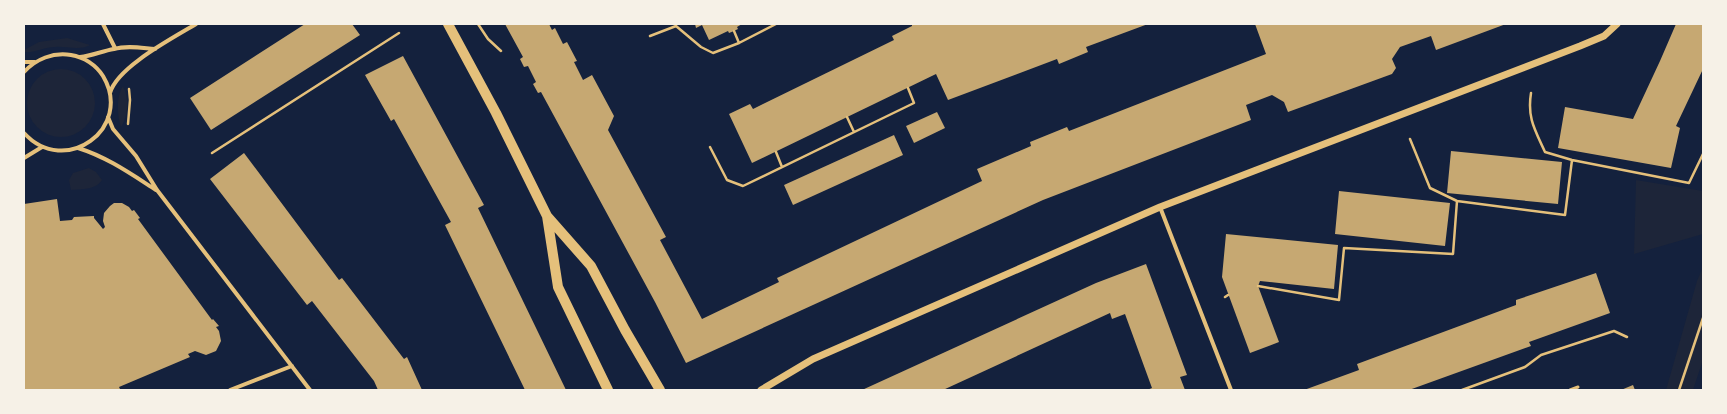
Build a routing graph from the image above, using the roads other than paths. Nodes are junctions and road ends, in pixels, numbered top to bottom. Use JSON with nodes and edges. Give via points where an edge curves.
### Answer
{"nodes":[{"id":1,"x":103,"y":24,"type":"edge"},
{"id":2,"x":196,"y":24,"type":"edge"},
{"id":3,"x":448,"y":24,"type":"edge"},
{"id":4,"x":1617,"y":24,"type":"edge"},
{"id":5,"x":115,"y":48,"type":"junction"},
{"id":6,"x":156,"y":49,"type":"junction"},
{"id":7,"x":80,"y":57,"type":"junction"},
{"id":8,"x":24,"y":62,"type":"edge"},
{"id":9,"x":36,"y":62,"type":"junction"},
{"id":10,"x":24,"y":72,"type":"edge"},
{"id":11,"x":110,"y":94,"type":"junction"},
{"id":12,"x":108,"y":117,"type":"junction"},
{"id":13,"x":24,"y":133,"type":"edge"},
{"id":14,"x":42,"y":147,"type":"junction"},
{"id":15,"x":78,"y":148,"type":"junction"},
{"id":16,"x":24,"y":158,"type":"edge"},
{"id":17,"x":157,"y":190,"type":"junction"},
{"id":18,"x":1160,"y":207,"type":"junction"},
{"id":19,"x":547,"y":216,"type":"junction"},
{"id":20,"x":292,"y":366,"type":"junction"},
{"id":21,"x":1578,"y":387,"type":"dead end"},
{"id":22,"x":230,"y":390,"type":"edge"},
{"id":23,"x":310,"y":390,"type":"edge"},
{"id":24,"x":608,"y":390,"type":"edge"},
{"id":25,"x":660,"y":390,"type":"edge"},
{"id":26,"x":761,"y":390,"type":"edge"},
{"id":27,"x":1231,"y":390,"type":"edge"},
{"id":28,"x":1570,"y":390,"type":"edge"}],
"edges":[{"from":1,"to":5,"type":"street"},
{"from":2,"to":6,"type":"street"},
{"from":3,"to":19,"type":"main road"},
{"from":4,"to":18,"type":"street","via":[[1604,36]]},
{"from":5,"to":6,"type":"street"},
{"from":5,"to":7,"type":"street"},
{"from":6,"to":11,"type":"street","via":[[124,71],[114,82]]},
{"from":7,"to":9,"type":"street","via":[[58,54]]},
{"from":7,"to":11,"type":"street","via":[[97,69],[104,78]]},
{"from":8,"to":9,"type":"street"},
{"from":9,"to":10,"type":"street"},
{"from":11,"to":12,"type":"street"},
{"from":12,"to":15,"type":"street","via":[[97,136]]},
{"from":12,"to":17,"type":"street","via":[[113,129],[136,156]]},
{"from":13,"to":14,"type":"street"},
{"from":14,"to":15,"type":"street","via":[[61,151]]},
{"from":14,"to":16,"type":"street"},
{"from":15,"to":17,"type":"street","via":[[94,153]]},
{"from":17,"to":20,"type":"street"},
{"from":18,"to":26,"type":"street","via":[[812,360]]},
{"from":18,"to":27,"type":"street"},
{"from":19,"to":24,"type":"main road","via":[[558,287]]},
{"from":19,"to":25,"type":"main road","via":[[591,266]]},
{"from":20,"to":22,"type":"street"},
{"from":20,"to":23,"type":"street"},
{"from":21,"to":28,"type":"lane"}]}
